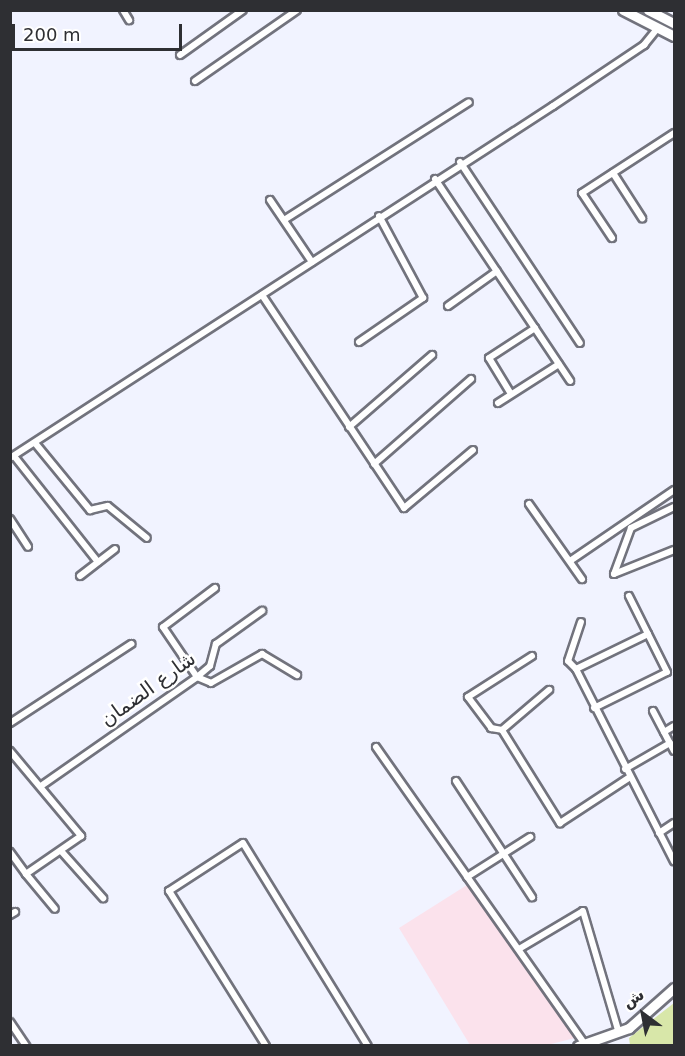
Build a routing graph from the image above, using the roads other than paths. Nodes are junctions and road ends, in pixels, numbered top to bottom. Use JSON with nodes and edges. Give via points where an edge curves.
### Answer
{"nodes":[{"id":1,"x":123,"y":10,"type":"edge"},
{"id":2,"x":243,"y":10,"type":"edge"},
{"id":3,"x":297,"y":10,"type":"edge"},
{"id":4,"x":623,"y":10,"type":"edge"},
{"id":5,"x":648,"y":10,"type":"edge"},
{"id":6,"x":129,"y":20,"type":"dead end"},
{"id":7,"x":675,"y":23,"type":"edge"},
{"id":8,"x":658,"y":28,"type":"junction"},
{"id":9,"x":675,"y":36,"type":"edge"},
{"id":10,"x":180,"y":55,"type":"dead end"},
{"id":11,"x":195,"y":81,"type":"dead end"},
{"id":12,"x":469,"y":102,"type":"dead end"},
{"id":13,"x":675,"y":133,"type":"edge"},
{"id":14,"x":460,"y":162,"type":"junction"},
{"id":15,"x":613,"y":174,"type":"junction"},
{"id":16,"x":435,"y":178,"type":"junction"},
{"id":17,"x":270,"y":200,"type":"dead end"},
{"id":18,"x":380,"y":216,"type":"junction"},
{"id":19,"x":642,"y":218,"type":"dead end"},
{"id":20,"x":284,"y":220,"type":"junction"},
{"id":21,"x":612,"y":238,"type":"dead end"},
{"id":22,"x":312,"y":262,"type":"junction"},
{"id":23,"x":497,"y":271,"type":"junction"},
{"id":24,"x":262,"y":295,"type":"junction"},
{"id":25,"x":448,"y":306,"type":"dead end"},
{"id":26,"x":535,"y":328,"type":"junction"},
{"id":27,"x":359,"y":342,"type":"dead end"},
{"id":28,"x":580,"y":343,"type":"dead end"},
{"id":29,"x":432,"y":356,"type":"dead end"},
{"id":30,"x":559,"y":364,"type":"junction"},
{"id":31,"x":471,"y":379,"type":"dead end"},
{"id":32,"x":570,"y":381,"type":"dead end"},
{"id":33,"x":511,"y":394,"type":"junction"},
{"id":34,"x":498,"y":402,"type":"dead end"},
{"id":35,"x":349,"y":426,"type":"junction"},
{"id":36,"x":35,"y":443,"type":"junction"},
{"id":37,"x":473,"y":450,"type":"dead end"},
{"id":38,"x":12,"y":457,"type":"edge"},
{"id":39,"x":374,"y":464,"type":"junction"},
{"id":40,"x":675,"y":490,"type":"edge"},
{"id":41,"x":529,"y":504,"type":"dead end"},
{"id":42,"x":675,"y":507,"type":"edge"},
{"id":43,"x":10,"y":519,"type":"edge"},
{"id":44,"x":147,"y":538,"type":"dead end"},
{"id":45,"x":28,"y":547,"type":"dead end"},
{"id":46,"x":115,"y":549,"type":"dead end"},
{"id":47,"x":675,"y":550,"type":"edge"},
{"id":48,"x":570,"y":561,"type":"junction"},
{"id":49,"x":98,"y":562,"type":"junction"},
{"id":50,"x":80,"y":576,"type":"dead end"},
{"id":51,"x":582,"y":579,"type":"dead end"},
{"id":52,"x":215,"y":588,"type":"dead end"},
{"id":53,"x":629,"y":596,"type":"dead end"},
{"id":54,"x":262,"y":610,"type":"dead end"},
{"id":55,"x":581,"y":622,"type":"dead end"},
{"id":56,"x":648,"y":634,"type":"junction"},
{"id":57,"x":131,"y":644,"type":"dead end"},
{"id":58,"x":532,"y":656,"type":"dead end"},
{"id":59,"x":576,"y":669,"type":"junction"},
{"id":60,"x":297,"y":675,"type":"dead end"},
{"id":61,"x":197,"y":677,"type":"junction"},
{"id":62,"x":549,"y":690,"type":"dead end"},
{"id":63,"x":594,"y":708,"type":"junction"},
{"id":64,"x":653,"y":711,"type":"dead end"},
{"id":65,"x":10,"y":723,"type":"edge"},
{"id":66,"x":675,"y":726,"type":"edge"},
{"id":67,"x":502,"y":730,"type":"junction"},
{"id":68,"x":664,"y":732,"type":"junction"},
{"id":69,"x":670,"y":743,"type":"junction"},
{"id":70,"x":376,"y":747,"type":"dead end"},
{"id":71,"x":10,"y":751,"type":"edge"},
{"id":72,"x":675,"y":751,"type":"edge"},
{"id":73,"x":625,"y":769,"type":"junction"},
{"id":74,"x":630,"y":777,"type":"junction"},
{"id":75,"x":456,"y":781,"type":"dead end"},
{"id":76,"x":41,"y":786,"type":"junction"},
{"id":77,"x":675,"y":823,"type":"edge"},
{"id":78,"x":659,"y":833,"type":"junction"},
{"id":79,"x":530,"y":837,"type":"dead end"},
{"id":80,"x":10,"y":852,"type":"edge"},
{"id":81,"x":62,"y":852,"type":"junction"},
{"id":82,"x":503,"y":854,"type":"junction"},
{"id":83,"x":675,"y":861,"type":"edge"},
{"id":84,"x":26,"y":874,"type":"junction"},
{"id":85,"x":467,"y":877,"type":"junction"},
{"id":86,"x":532,"y":897,"type":"dead end"},
{"id":87,"x":103,"y":898,"type":"dead end"},
{"id":88,"x":54,"y":909,"type":"dead end"},
{"id":89,"x":519,"y":949,"type":"junction"},
{"id":90,"x":675,"y":988,"type":"edge"},
{"id":91,"x":10,"y":1022,"type":"edge"},
{"id":92,"x":13,"y":1030,"type":"edge"},
{"id":93,"x":619,"y":1033,"type":"junction"},
{"id":94,"x":581,"y":1045,"type":"edge"},
{"id":95,"x":26,"y":1046,"type":"edge"},
{"id":96,"x":266,"y":1046,"type":"edge"},
{"id":97,"x":368,"y":1046,"type":"edge"}],
"edges":[{"from":1,"to":6,"type":"street"},
{"from":2,"to":10,"type":"street"},
{"from":3,"to":11,"type":"street"},
{"from":4,"to":8,"type":"main road"},
{"from":5,"to":7,"type":"main road"},
{"from":8,"to":9,"type":"main road"},
{"from":8,"to":14,"type":"street","via":[[628,56]]},
{"from":12,"to":20,"type":"street"},
{"from":13,"to":15,"type":"street"},
{"from":14,"to":16,"type":"street"},
{"from":14,"to":28,"type":"street"},
{"from":15,"to":19,"type":"street"},
{"from":15,"to":21,"type":"street","via":[[581,195]]},
{"from":16,"to":18,"type":"street"},
{"from":16,"to":23,"type":"street"},
{"from":17,"to":20,"type":"street"},
{"from":18,"to":22,"type":"street"},
{"from":18,"to":27,"type":"street","via":[[423,298]]},
{"from":20,"to":22,"type":"street"},
{"from":22,"to":24,"type":"street"},
{"from":23,"to":25,"type":"street"},
{"from":23,"to":26,"type":"street"},
{"from":24,"to":35,"type":"street"},
{"from":24,"to":36,"type":"street"},
{"from":26,"to":30,"type":"street"},
{"from":26,"to":33,"type":"street","via":[[489,358]]},
{"from":29,"to":35,"type":"street"},
{"from":30,"to":32,"type":"street"},
{"from":30,"to":33,"type":"street"},
{"from":31,"to":39,"type":"street"},
{"from":33,"to":34,"type":"street"},
{"from":35,"to":39,"type":"street"},
{"from":36,"to":38,"type":"street"},
{"from":36,"to":44,"type":"street","via":[[90,510],[108,506]]},
{"from":37,"to":39,"type":"street","via":[[408,508]]},
{"from":38,"to":49,"type":"street"},
{"from":40,"to":48,"type":"street"},
{"from":41,"to":48,"type":"street"},
{"from":42,"to":47,"type":"street","via":[[631,528],[614,574]]},
{"from":43,"to":45,"type":"street"},
{"from":46,"to":49,"type":"street"},
{"from":48,"to":51,"type":"street"},
{"from":49,"to":50,"type":"street"},
{"from":52,"to":61,"type":"street","via":[[163,627]]},
{"from":53,"to":56,"type":"street"},
{"from":54,"to":61,"type":"street","name":"شارع الضمان","via":[[216,644],[210,666]]},
{"from":55,"to":59,"type":"street","via":[[567,661]]},
{"from":56,"to":59,"type":"street"},
{"from":56,"to":63,"type":"street","via":[[667,672]]},
{"from":57,"to":65,"type":"street"},
{"from":58,"to":67,"type":"street","via":[[468,694],[491,728]]},
{"from":59,"to":63,"type":"street"},
{"from":60,"to":61,"type":"street","via":[[262,654],[211,683]]},
{"from":61,"to":76,"type":"street","name":"شارع الضمان"},
{"from":62,"to":67,"type":"street"},
{"from":63,"to":73,"type":"street"},
{"from":64,"to":68,"type":"street"},
{"from":66,"to":68,"type":"street"},
{"from":67,"to":74,"type":"street","via":[[560,823]]},
{"from":68,"to":69,"type":"street"},
{"from":69,"to":72,"type":"street"},
{"from":69,"to":73,"type":"street"},
{"from":70,"to":85,"type":"street"},
{"from":71,"to":76,"type":"street"},
{"from":73,"to":74,"type":"street"},
{"from":74,"to":78,"type":"street"},
{"from":75,"to":82,"type":"street"},
{"from":76,"to":81,"type":"street","via":[[81,836]]},
{"from":77,"to":78,"type":"street"},
{"from":78,"to":83,"type":"street"},
{"from":79,"to":82,"type":"street"},
{"from":80,"to":84,"type":"street"},
{"from":81,"to":84,"type":"street"},
{"from":81,"to":87,"type":"street"},
{"from":82,"to":85,"type":"street"},
{"from":82,"to":86,"type":"street"},
{"from":84,"to":88,"type":"street"},
{"from":85,"to":89,"type":"street"},
{"from":89,"to":93,"type":"street","via":[[583,911]]},
{"from":89,"to":94,"type":"street"},
{"from":90,"to":93,"type":"main road"},
{"from":91,"to":92,"type":"street"},
{"from":92,"to":95,"type":"street"},
{"from":93,"to":94,"type":"main road"},
{"from":96,"to":97,"type":"street","via":[[169,891],[243,843]]}]}
